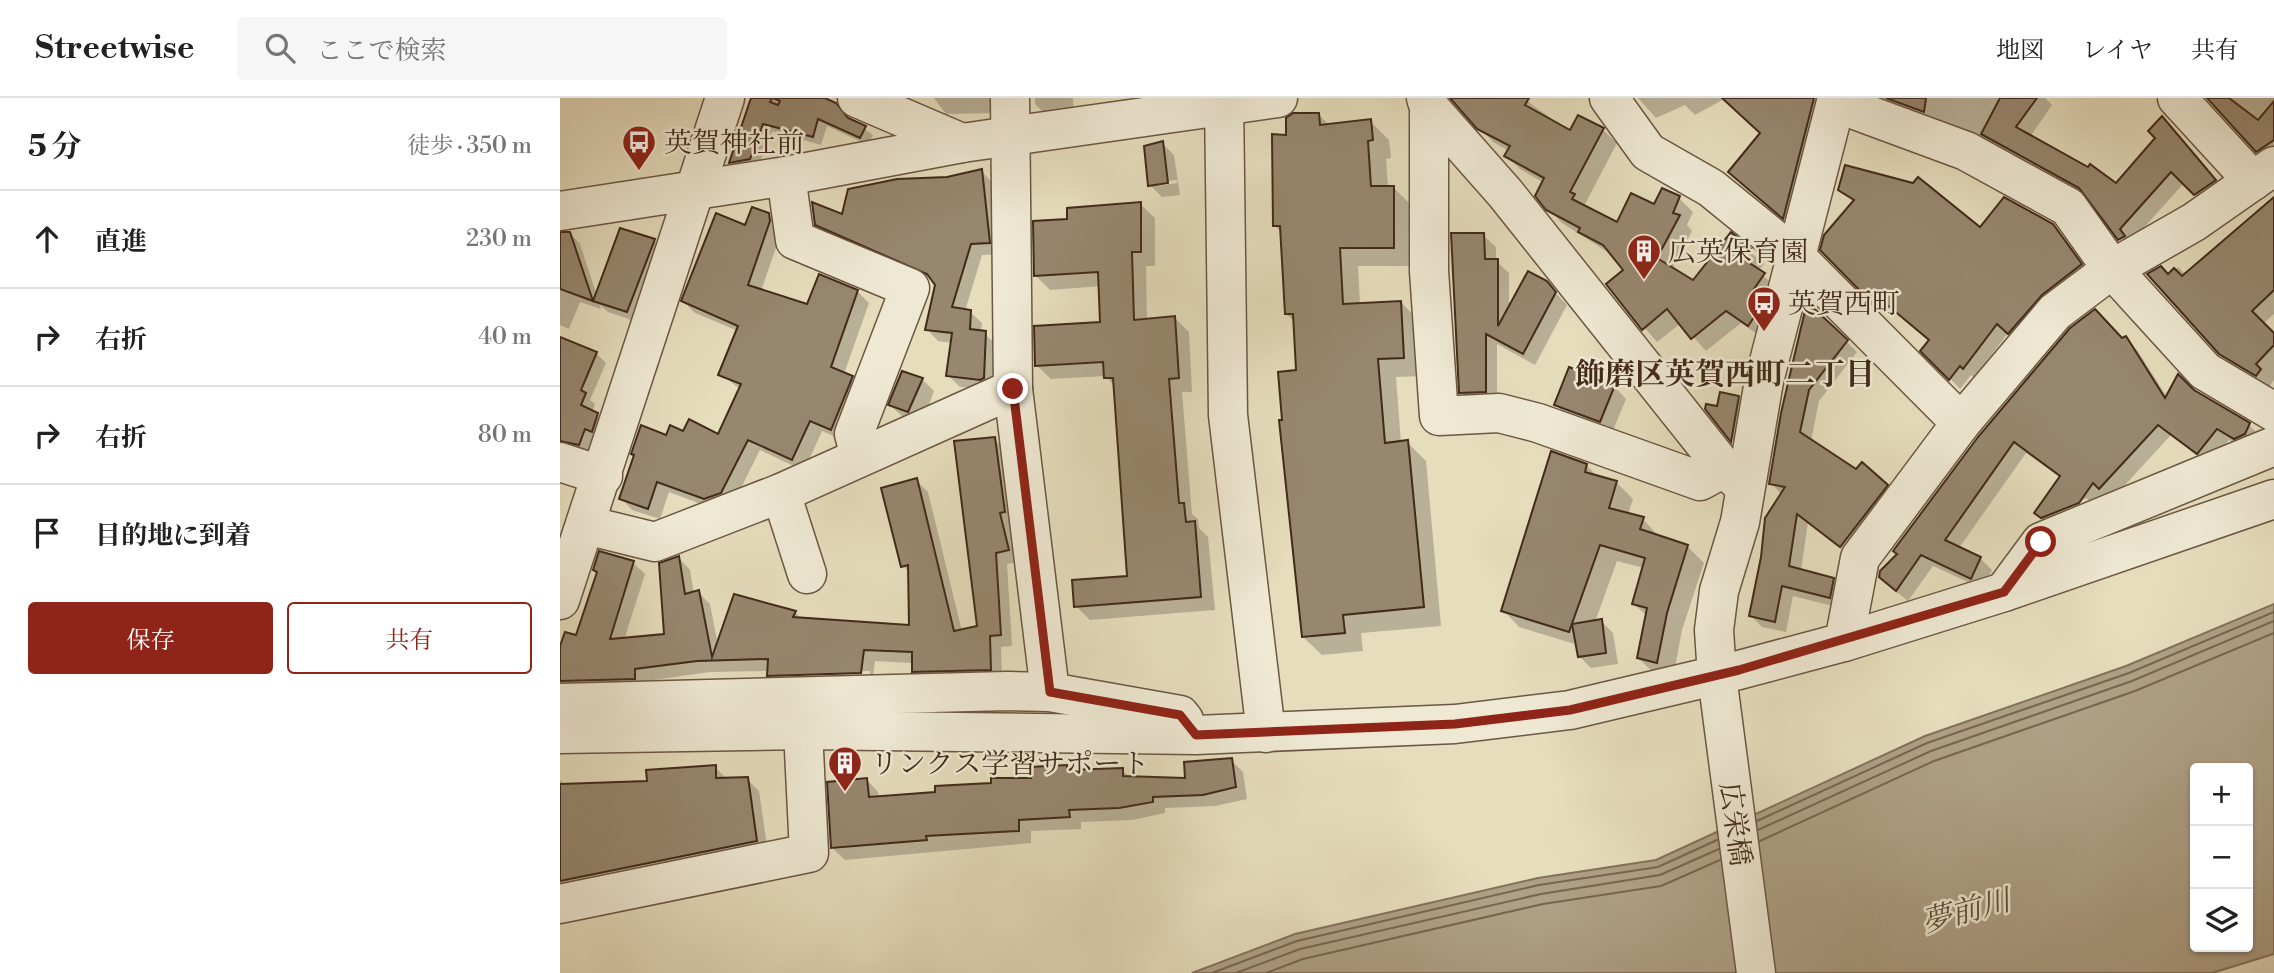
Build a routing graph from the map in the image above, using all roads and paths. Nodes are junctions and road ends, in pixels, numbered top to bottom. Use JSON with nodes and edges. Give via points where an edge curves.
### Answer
{"nodes":[{"id":1,"x":725,"y":98,"type":"edge"},
{"id":2,"x":857,"y":98,"type":"edge"},
{"id":3,"x":1010,"y":98,"type":"edge"},
{"id":4,"x":1279,"y":98,"type":"edge"},
{"id":5,"x":1609,"y":98,"type":"edge"},
{"id":6,"x":2177,"y":98,"type":"edge"},
{"id":7,"x":1837,"y":100,"type":"edge"},
{"id":8,"x":1224,"y":102,"type":"edge"},
{"id":9,"x":1428,"y":102,"type":"edge"},
{"id":10,"x":1008,"y":138,"type":"junction"},
{"id":11,"x":962,"y":143,"type":"junction"},
{"id":12,"x":2263,"y":173,"type":"edge"},
{"id":13,"x":786,"y":176,"type":"junction"},
{"id":14,"x":696,"y":190,"type":"junction"},
{"id":15,"x":560,"y":211,"type":"edge"},
{"id":16,"x":1796,"y":257,"type":"junction"},
{"id":17,"x":2112,"y":269,"type":"junction"},
{"id":18,"x":1013,"y":389,"type":"junction"},
{"id":19,"x":2274,"y":412,"type":"edge"},
{"id":20,"x":1961,"y":424,"type":"junction"},
{"id":21,"x":2274,"y":446,"type":"edge"},
{"id":22,"x":860,"y":457,"type":"junction"},
{"id":23,"x":560,"y":462,"type":"edge"},
{"id":24,"x":603,"y":476,"type":"junction"},
{"id":25,"x":1735,"y":478,"type":"junction"},
{"id":26,"x":781,"y":493,"type":"junction"},
{"id":27,"x":2274,"y":499,"type":"edge"},
{"id":28,"x":586,"y":525,"type":"junction"},
{"id":29,"x":807,"y":574,"type":"dead end"},
{"id":30,"x":2004,"y":592,"type":"junction"},
{"id":31,"x":560,"y":600,"type":"edge"},
{"id":32,"x":1843,"y":642,"type":"junction"},
{"id":33,"x":1717,"y":676,"type":"junction"},
{"id":34,"x":1050,"y":692,"type":"junction"},
{"id":35,"x":560,"y":704,"type":"edge"},
{"id":36,"x":803,"y":730,"type":"junction"},
{"id":37,"x":1266,"y":733,"type":"junction"},
{"id":38,"x":560,"y":734,"type":"edge"},
{"id":39,"x":1196,"y":735,"type":"junction"},
{"id":40,"x":560,"y":904,"type":"edge"},
{"id":41,"x":1756,"y":973,"type":"edge"}],
"edges":[{"from":1,"to":14,"type":"street"},
{"from":2,"to":11,"type":"street"},
{"from":3,"to":10,"type":"street"},
{"from":4,"to":8,"type":"street"},
{"from":5,"to":16,"type":"street","via":[[1648,152],[1711,188]]},
{"from":6,"to":12,"type":"street"},
{"from":7,"to":16,"type":"street","name":"広栄橋"},
{"from":7,"to":17,"type":"street","via":[[1966,151],[2068,207]]},
{"from":8,"to":10,"type":"street"},
{"from":8,"to":37,"type":"street","via":[[1228,415]]},
{"from":9,"to":25,"type":"street"},
{"from":9,"to":25,"type":"street","via":[[1429,271],[1439,416],[1499,413],[1700,481]]},
{"from":10,"to":11,"type":"street"},
{"from":10,"to":18,"type":"street"},
{"from":11,"to":13,"type":"street"},
{"from":12,"to":17,"type":"street","via":[[2194,222]]},
{"from":13,"to":14,"type":"street"},
{"from":13,"to":22,"type":"street","via":[[795,240],[910,288],[853,434]]},
{"from":14,"to":15,"type":"street"},
{"from":14,"to":24,"type":"street"},
{"from":16,"to":20,"type":"street"},
{"from":16,"to":25,"type":"street","name":"広栄橋"},
{"from":17,"to":19,"type":"street","via":[[2205,371]]},
{"from":17,"to":20,"type":"street","via":[[2055,312]]},
{"from":18,"to":22,"type":"street"},
{"from":18,"to":34,"type":"street"},
{"from":20,"to":32,"type":"street","via":[[1860,558]]},
{"from":21,"to":30,"type":"street","via":[[2041,542]]},
{"from":22,"to":26,"type":"street"},
{"from":23,"to":24,"type":"street"},
{"from":24,"to":28,"type":"street"},
{"from":25,"to":33,"type":"street","name":"広栄橋","via":[[1714,638]]},
{"from":26,"to":28,"type":"street","via":[[655,542]]},
{"from":26,"to":29,"type":"street"},
{"from":27,"to":30,"type":"street"},
{"from":28,"to":31,"type":"street"},
{"from":30,"to":32,"type":"street"},
{"from":32,"to":33,"type":"street"},
{"from":33,"to":37,"type":"street","via":[[1570,710],[1455,724]]},
{"from":33,"to":41,"type":"street","name":"広栄橋"},
{"from":34,"to":35,"type":"street"},
{"from":34,"to":39,"type":"street","via":[[1180,715]]},
{"from":36,"to":38,"type":"street"},
{"from":36,"to":39,"type":"street"},
{"from":36,"to":40,"type":"street","via":[[808,853]]},
{"from":37,"to":39,"type":"street"}]}
